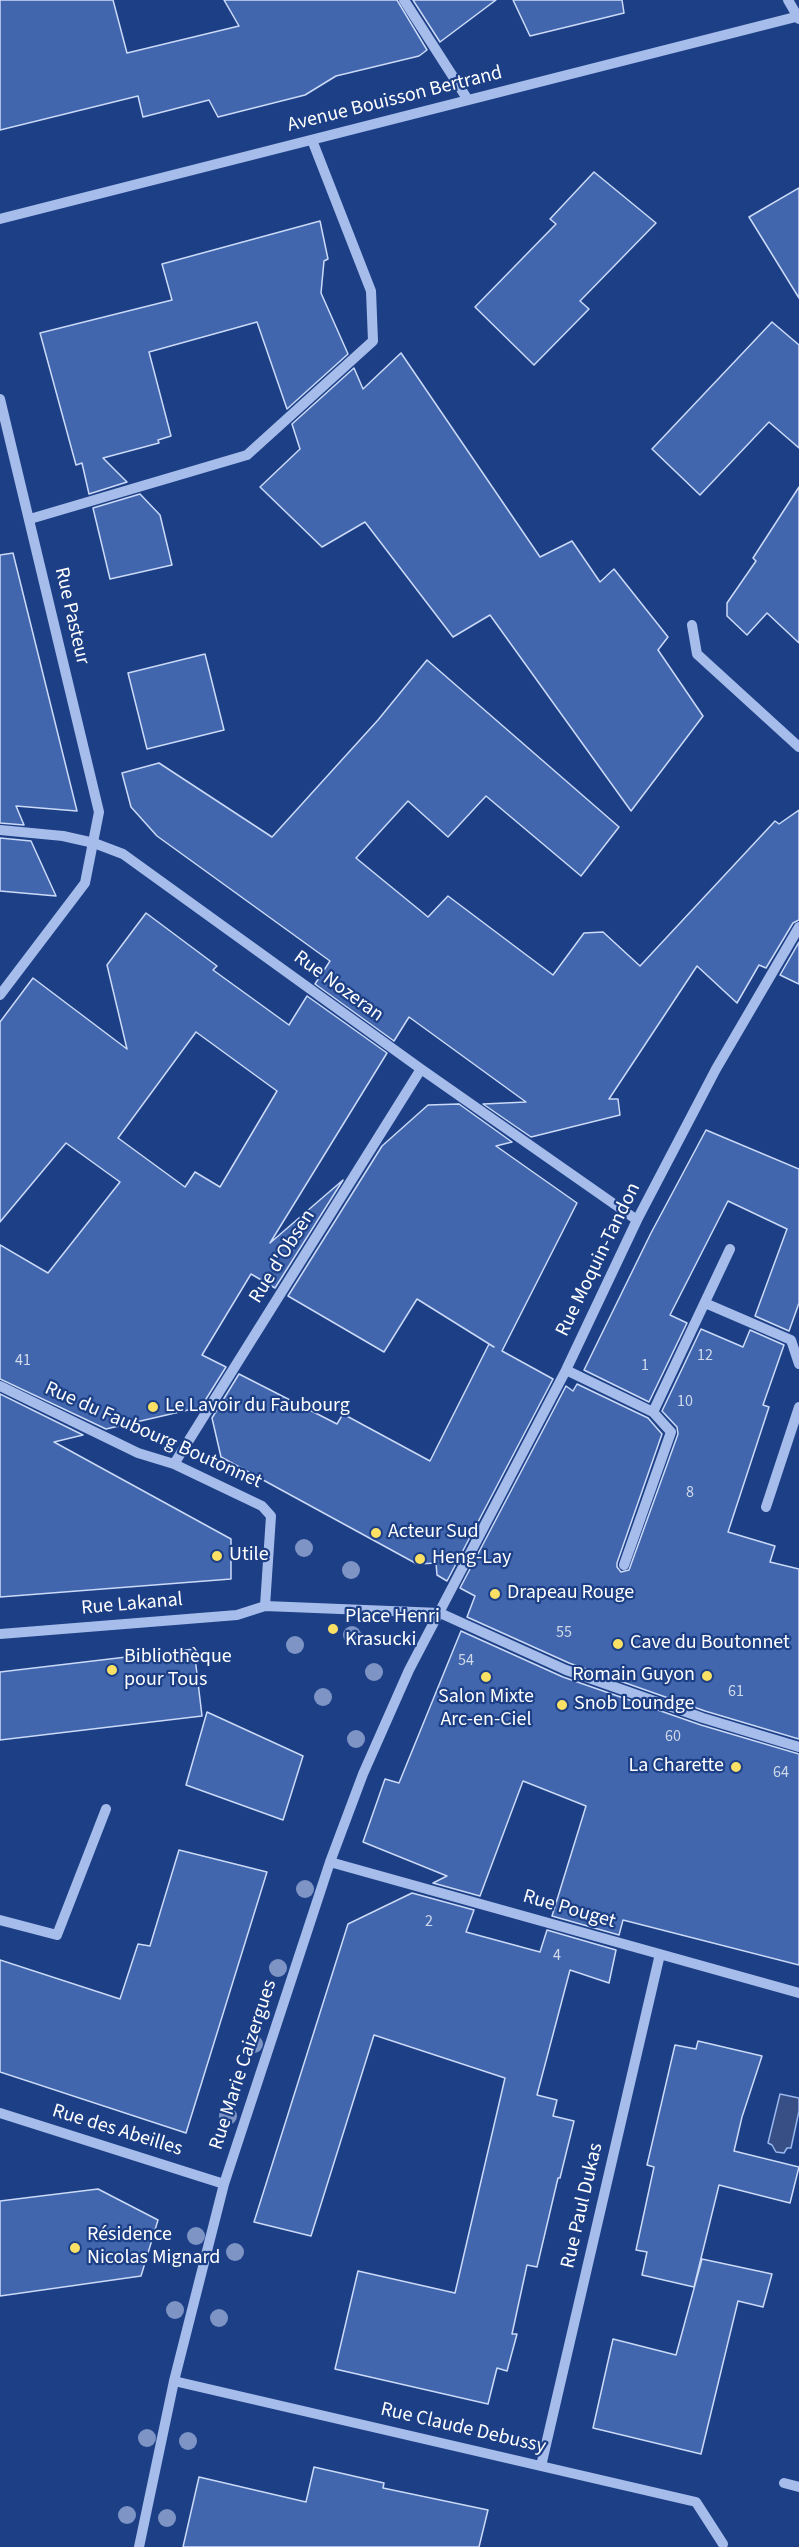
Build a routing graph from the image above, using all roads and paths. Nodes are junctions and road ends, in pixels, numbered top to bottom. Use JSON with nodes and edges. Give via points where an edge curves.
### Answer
{"nodes":[{"id":1,"x":404,"y":0,"type":"edge"},
{"id":2,"x":788,"y":0,"type":"edge"},
{"id":3,"x":799,"y":17,"type":"edge"},
{"id":4,"x":468,"y":100,"type":"junction"},
{"id":5,"x":312,"y":140,"type":"junction"},
{"id":6,"x":0,"y":219,"type":"edge"},
{"id":7,"x":0,"y":399,"type":"edge"},
{"id":8,"x":30,"y":519,"type":"junction"},
{"id":9,"x":692,"y":625,"type":"dead end"},
{"id":10,"x":799,"y":747,"type":"edge"},
{"id":11,"x":0,"y":830,"type":"edge"},
{"id":12,"x":94,"y":843,"type":"junction"},
{"id":13,"x":799,"y":927,"type":"edge"},
{"id":14,"x":0,"y":995,"type":"edge"},
{"id":15,"x":421,"y":1069,"type":"junction"},
{"id":16,"x":637,"y":1220,"type":"junction"},
{"id":17,"x":730,"y":1249,"type":"dead end"},
{"id":18,"x":705,"y":1303,"type":"junction"},
{"id":19,"x":799,"y":1364,"type":"edge"},
{"id":20,"x":566,"y":1370,"type":"junction"},
{"id":21,"x":0,"y":1386,"type":"edge"},
{"id":22,"x":799,"y":1407,"type":"edge"},
{"id":23,"x":653,"y":1412,"type":"junction"},
{"id":24,"x":174,"y":1464,"type":"junction"},
{"id":25,"x":766,"y":1507,"type":"dead end"},
{"id":26,"x":624,"y":1565,"type":"dead end"},
{"id":27,"x":266,"y":1606,"type":"junction"},
{"id":28,"x":440,"y":1613,"type":"junction"},
{"id":29,"x":0,"y":1634,"type":"edge"},
{"id":30,"x":799,"y":1748,"type":"edge"},
{"id":31,"x":106,"y":1809,"type":"dead end"},
{"id":32,"x":330,"y":1862,"type":"junction"},
{"id":33,"x":0,"y":1920,"type":"edge"},
{"id":34,"x":660,"y":1954,"type":"junction"},
{"id":35,"x":799,"y":1992,"type":"edge"},
{"id":36,"x":0,"y":2113,"type":"edge"},
{"id":37,"x":224,"y":2184,"type":"junction"},
{"id":38,"x":174,"y":2381,"type":"junction"},
{"id":39,"x":541,"y":2466,"type":"junction"},
{"id":40,"x":784,"y":2483,"type":"dead end"},
{"id":41,"x":799,"y":2487,"type":"edge"},
{"id":42,"x":723,"y":2544,"type":"dead end"},
{"id":43,"x":139,"y":2547,"type":"edge"}],
"edges":[{"from":1,"to":4,"type":"street"},
{"from":2,"to":3,"type":"street"},
{"from":3,"to":4,"type":"street","name":"Avenue Bouisson Bertrand"},
{"from":4,"to":5,"type":"street","name":"Avenue Bouisson Bertrand"},
{"from":5,"to":6,"type":"street","name":"Avenue Bouisson Bertrand"},
{"from":5,"to":8,"type":"street","via":[[371,291],[373,341],[247,455]]},
{"from":7,"to":8,"type":"street","name":"Rue Pasteur"},
{"from":8,"to":12,"type":"street","name":"Rue Pasteur","via":[[99,812]]},
{"from":9,"to":10,"type":"street","via":[[697,654]]},
{"from":11,"to":12,"type":"street","name":"Rue Nozeran"},
{"from":12,"to":14,"type":"street","name":"Rue Pasteur","via":[[85,883]]},
{"from":12,"to":15,"type":"street","name":"Rue Nozeran","via":[[123,855]]},
{"from":13,"to":16,"type":"street","name":"Rue Moquin-Tandon","via":[[716,1069]]},
{"from":15,"to":16,"type":"street","name":"Rue Nozeran"},
{"from":15,"to":24,"type":"street","name":"Rue d'Obsen"},
{"from":16,"to":20,"type":"street","name":"Rue Moquin-Tandon"},
{"from":17,"to":18,"type":"street"},
{"from":18,"to":19,"type":"street","via":[[791,1340]]},
{"from":18,"to":23,"type":"street"},
{"from":20,"to":23,"type":"street"},
{"from":20,"to":28,"type":"street","name":"Rue Moquin-Tandon"},
{"from":21,"to":24,"type":"street","name":"Rue du Faubourg Boutonnet","via":[[138,1454]]},
{"from":22,"to":25,"type":"street"},
{"from":23,"to":26,"type":"street","via":[[671,1432]]},
{"from":24,"to":27,"type":"street","name":"Rue du Faubourg Boutonnet","via":[[262,1506],[271,1516]]},
{"from":27,"to":28,"type":"street"},
{"from":27,"to":29,"type":"street","name":"Rue Lakanal","via":[[237,1615]]},
{"from":28,"to":30,"type":"street","via":[[566,1670]]},
{"from":28,"to":32,"type":"street","name":"Rue Marie Caizergues","via":[[409,1670]]},
{"from":31,"to":33,"type":"street","via":[[57,1935]]},
{"from":32,"to":34,"type":"street","name":"Rue Pouget"},
{"from":32,"to":37,"type":"street","name":"Rue Marie Caizergues"},
{"from":34,"to":35,"type":"street","name":"Rue Pouget"},
{"from":34,"to":39,"type":"street","name":"Rue Paul Dukas"},
{"from":36,"to":37,"type":"street","name":"Rue des Abeilles"},
{"from":37,"to":38,"type":"street","name":"Rue Marie Caizergues"},
{"from":38,"to":39,"type":"street","name":"Rue Claude Debussy"},
{"from":38,"to":43,"type":"street","name":"Rue Marie Caizergues"},
{"from":39,"to":42,"type":"street","name":"Rue Claude Debussy","via":[[696,2502]]},
{"from":40,"to":41,"type":"street"}]}
